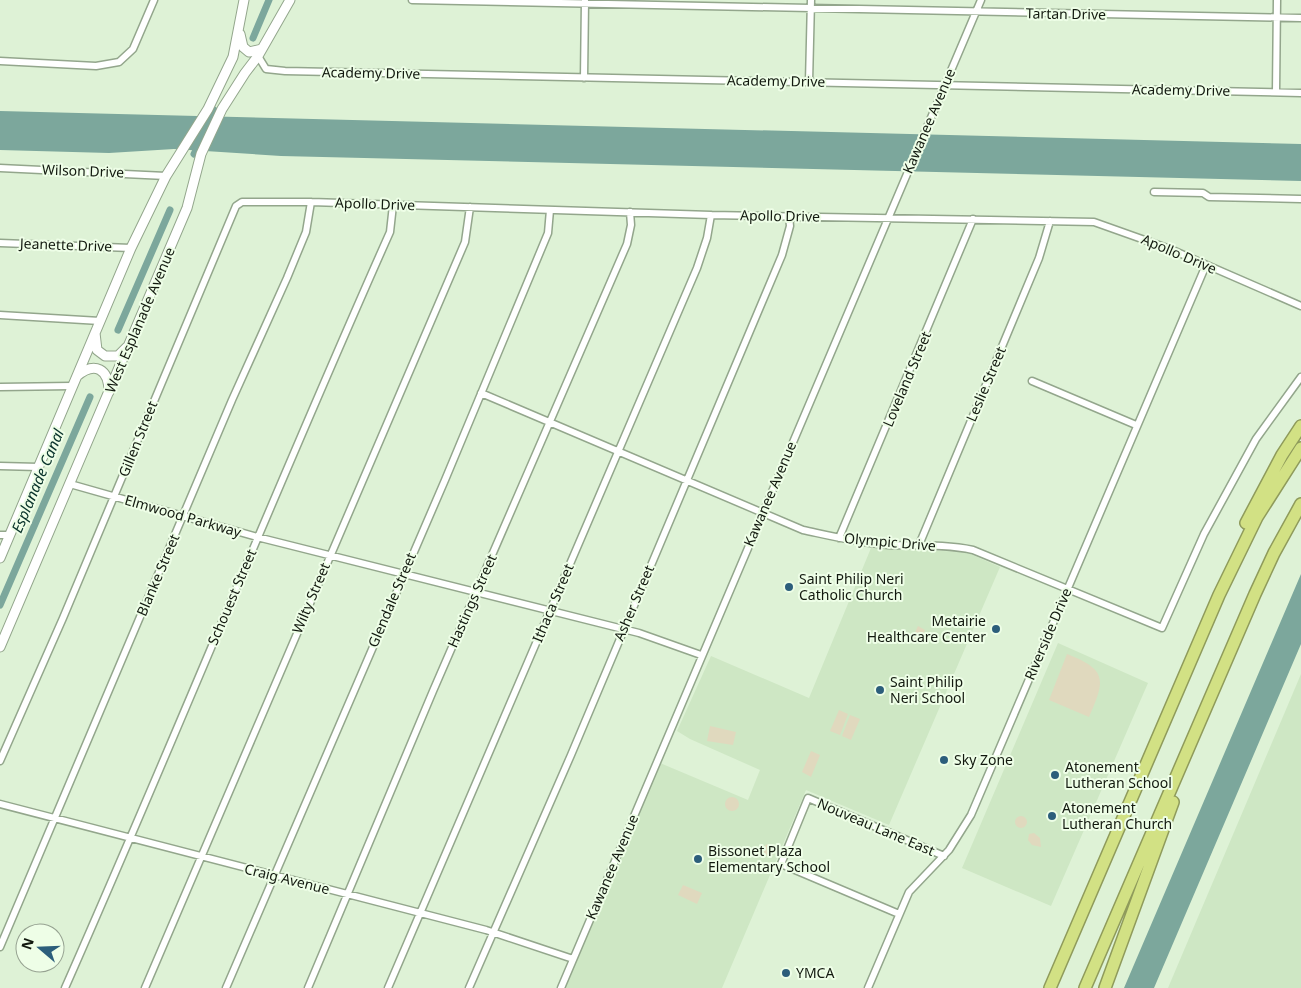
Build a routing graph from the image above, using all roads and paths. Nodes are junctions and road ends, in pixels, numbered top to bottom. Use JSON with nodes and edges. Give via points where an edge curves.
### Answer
{"nodes":[{"id":1,"x":154,"y":0,"type":"edge"},
{"id":2,"x":244,"y":0,"type":"edge"},
{"id":3,"x":290,"y":0,"type":"edge"},
{"id":4,"x":412,"y":0,"type":"edge"},
{"id":5,"x":811,"y":0,"type":"edge"},
{"id":6,"x":981,"y":0,"type":"edge"},
{"id":7,"x":1277,"y":0,"type":"edge"},
{"id":8,"x":585,"y":2,"type":"edge"},
{"id":9,"x":811,"y":8,"type":"junction"},
{"id":10,"x":976,"y":12,"type":"junction"},
{"id":11,"x":1276,"y":18,"type":"junction"},
{"id":12,"x":1301,"y":18,"type":"edge"},
{"id":13,"x":239,"y":24,"type":"junction"},
{"id":14,"x":260,"y":53,"type":"junction"},
{"id":15,"x":0,"y":62,"type":"edge"},
{"id":16,"x":584,"y":78,"type":"junction"},
{"id":17,"x":809,"y":82,"type":"junction"},
{"id":18,"x":945,"y":84,"type":"junction"},
{"id":19,"x":1276,"y":92,"type":"junction"},
{"id":20,"x":1301,"y":93,"type":"edge"},
{"id":21,"x":0,"y":168,"type":"edge"},
{"id":22,"x":166,"y":176,"type":"junction"},
{"id":23,"x":1154,"y":192,"type":"dead end"},
{"id":24,"x":1301,"y":199,"type":"edge"},
{"id":25,"x":242,"y":202,"type":"joint"},
{"id":26,"x":312,"y":202,"type":"junction"},
{"id":27,"x":393,"y":204,"type":"junction"},
{"id":28,"x":470,"y":207,"type":"junction"},
{"id":29,"x":550,"y":210,"type":"junction"},
{"id":30,"x":630,"y":212,"type":"junction"},
{"id":31,"x":711,"y":215,"type":"junction"},
{"id":32,"x":789,"y":216,"type":"junction"},
{"id":33,"x":887,"y":218,"type":"junction"},
{"id":34,"x":973,"y":219,"type":"junction"},
{"id":35,"x":1050,"y":221,"type":"junction"},
{"id":36,"x":0,"y":243,"type":"edge"},
{"id":37,"x":131,"y":248,"type":"junction"},
{"id":38,"x":1206,"y":265,"type":"junction"},
{"id":39,"x":1301,"y":306,"type":"edge"},
{"id":40,"x":0,"y":315,"type":"edge"},
{"id":41,"x":100,"y":321,"type":"junction"},
{"id":42,"x":95,"y":333,"type":"junction"},
{"id":43,"x":131,"y":343,"type":"junction"},
{"id":44,"x":76,"y":376,"type":"junction"},
{"id":45,"x":1301,"y":377,"type":"edge"},
{"id":46,"x":1032,"y":381,"type":"dead end"},
{"id":47,"x":72,"y":386,"type":"junction"},
{"id":48,"x":0,"y":387,"type":"edge"},
{"id":49,"x":481,"y":393,"type":"junction"},
{"id":50,"x":108,"y":395,"type":"junction"},
{"id":51,"x":550,"y":423,"type":"junction"},
{"id":52,"x":1136,"y":426,"type":"junction"},
{"id":53,"x":1301,"y":426,"type":"edge"},
{"id":54,"x":1301,"y":448,"type":"edge"},
{"id":55,"x":617,"y":451,"type":"junction"},
{"id":56,"x":0,"y":466,"type":"edge"},
{"id":57,"x":39,"y":467,"type":"junction"},
{"id":58,"x":686,"y":480,"type":"junction"},
{"id":59,"x":70,"y":484,"type":"junction"},
{"id":60,"x":114,"y":497,"type":"junction"},
{"id":61,"x":1301,"y":504,"type":"edge"},
{"id":62,"x":761,"y":513,"type":"junction"},
{"id":63,"x":182,"y":516,"type":"junction"},
{"id":64,"x":5,"y":535,"type":"edge"},
{"id":65,"x":257,"y":537,"type":"junction"},
{"id":66,"x":839,"y":538,"type":"junction"},
{"id":67,"x":918,"y":545,"type":"junction"},
{"id":68,"x":329,"y":555,"type":"junction"},
{"id":69,"x":0,"y":558,"type":"edge"},
{"id":70,"x":403,"y":573,"type":"junction"},
{"id":71,"x":1067,"y":589,"type":"junction"},
{"id":72,"x":477,"y":592,"type":"junction"},
{"id":73,"x":1219,"y":595,"type":"junction"},
{"id":74,"x":550,"y":610,"type":"junction"},
{"id":75,"x":622,"y":629,"type":"junction"},
{"id":76,"x":0,"y":647,"type":"edge"},
{"id":77,"x":701,"y":655,"type":"junction"},
{"id":78,"x":1212,"y":693,"type":"junction"},
{"id":79,"x":0,"y":761,"type":"edge"},
{"id":80,"x":0,"y":804,"type":"edge"},
{"id":81,"x":55,"y":820,"type":"junction"},
{"id":82,"x":131,"y":840,"type":"junction"},
{"id":83,"x":944,"y":856,"type":"junction"},
{"id":84,"x":199,"y":857,"type":"junction"},
{"id":85,"x":273,"y":876,"type":"junction"},
{"id":86,"x":347,"y":894,"type":"junction"},
{"id":87,"x":420,"y":913,"type":"junction"},
{"id":88,"x":899,"y":914,"type":"junction"},
{"id":89,"x":493,"y":932,"type":"junction"},
{"id":90,"x":0,"y":947,"type":"edge"},
{"id":91,"x":573,"y":959,"type":"junction"},
{"id":92,"x":65,"y":988,"type":"edge"},
{"id":93,"x":145,"y":988,"type":"edge"},
{"id":94,"x":226,"y":988,"type":"edge"},
{"id":95,"x":308,"y":988,"type":"edge"},
{"id":96,"x":388,"y":988,"type":"edge"},
{"id":97,"x":469,"y":988,"type":"edge"},
{"id":98,"x":561,"y":988,"type":"edge"},
{"id":99,"x":868,"y":988,"type":"edge"},
{"id":100,"x":1050,"y":988,"type":"edge"},
{"id":101,"x":1085,"y":988,"type":"edge"},
{"id":102,"x":1105,"y":988,"type":"edge"}],
"edges":[{"from":1,"to":15,"type":"street","via":[[133,49],[119,62],[96,66]]},
{"from":2,"to":13,"type":"main road"},
{"from":3,"to":14,"type":"main road","name":"West Esplanade Avenue"},
{"from":4,"to":8,"type":"street","name":"Tartan Drive"},
{"from":5,"to":9,"type":"street"},
{"from":6,"to":10,"type":"street","name":"Kawanee Avenue"},
{"from":7,"to":11,"type":"street"},
{"from":8,"to":9,"type":"street","name":"Tartan Drive"},
{"from":8,"to":16,"type":"street"},
{"from":9,"to":10,"type":"street","name":"Tartan Drive"},
{"from":9,"to":17,"type":"street"},
{"from":10,"to":11,"type":"street","name":"Tartan Drive"},
{"from":10,"to":18,"type":"street","name":"Kawanee Avenue"},
{"from":11,"to":12,"type":"street","name":"Tartan Drive"},
{"from":11,"to":19,"type":"street"},
{"from":13,"to":14,"type":"main road","via":[[243,47],[249,52]]},
{"from":13,"to":22,"type":"main road","via":[[233,57],[208,109]]},
{"from":14,"to":16,"type":"street","name":"Academy Drive","via":[[266,68],[285,71]]},
{"from":14,"to":43,"type":"main road","name":"West Esplanade Avenue","via":[[222,109],[201,154],[187,208]]},
{"from":16,"to":17,"type":"street","name":"Academy Drive"},
{"from":17,"to":18,"type":"street","name":"Academy Drive"},
{"from":18,"to":19,"type":"street","name":"Academy Drive"},
{"from":18,"to":33,"type":"street","name":"Kawanee Avenue"},
{"from":19,"to":20,"type":"street","name":"Academy Drive"},
{"from":21,"to":22,"type":"street","name":"Wilson Drive"},
{"from":22,"to":37,"type":"main road"},
{"from":23,"to":24,"type":"street"},
{"from":25,"to":26,"type":"street","name":"Apollo Drive"},
{"from":25,"to":60,"type":"street","name":"Gillen Street","via":[[232,215]]},
{"from":26,"to":27,"type":"street","name":"Apollo Drive"},
{"from":26,"to":63,"type":"street","name":"Blanke Street","via":[[306,232],[287,278]]},
{"from":27,"to":28,"type":"street","name":"Apollo Drive"},
{"from":27,"to":65,"type":"street","name":"Schouest Street","via":[[390,232]]},
{"from":28,"to":29,"type":"street","name":"Apollo Drive"},
{"from":28,"to":68,"type":"street","name":"Wilty Street","via":[[465,242]]},
{"from":29,"to":30,"type":"street","name":"Apollo Drive"},
{"from":29,"to":49,"type":"street","name":"Glendale Street","via":[[548,233]]},
{"from":30,"to":31,"type":"street","name":"Apollo Drive"},
{"from":30,"to":51,"type":"street","name":"Hastings Street","via":[[627,244]]},
{"from":31,"to":32,"type":"street","name":"Apollo Drive"},
{"from":31,"to":55,"type":"street","name":"Ithaca Street","via":[[697,268]]},
{"from":32,"to":33,"type":"street","name":"Apollo Drive"},
{"from":32,"to":58,"type":"street","name":"Asher Street","via":[[790,226],[782,255]]},
{"from":33,"to":34,"type":"street","name":"Apollo Drive"},
{"from":33,"to":62,"type":"street","name":"Kawanee Avenue"},
{"from":34,"to":35,"type":"street","name":"Apollo Drive"},
{"from":34,"to":66,"type":"street","name":"Loveland Street"},
{"from":35,"to":38,"type":"street","name":"Apollo Drive","via":[[1102,223]]},
{"from":35,"to":67,"type":"street","name":"Leslie Street","via":[[1039,258]]},
{"from":36,"to":37,"type":"street","name":"Jeanette Drive"},
{"from":37,"to":41,"type":"main road"},
{"from":38,"to":39,"type":"street","name":"Apollo Drive"},
{"from":38,"to":52,"type":"street","name":"Riverside Drive"},
{"from":40,"to":41,"type":"street"},
{"from":41,"to":42,"type":"main road"},
{"from":42,"to":43,"type":"main road","via":[[97,350],[105,356],[118,356]]},
{"from":42,"to":44,"type":"main road"},
{"from":43,"to":50,"type":"main road","name":"West Esplanade Avenue"},
{"from":44,"to":47,"type":"main road"},
{"from":44,"to":50,"type":"main road","via":[[90,368],[99,369],[109,383]]},
{"from":45,"to":71,"type":"street","name":"Olympic Drive","via":[[1251,448],[1204,534],[1162,628]]},
{"from":46,"to":52,"type":"street"},
{"from":47,"to":48,"type":"street"},
{"from":47,"to":57,"type":"main road"},
{"from":49,"to":51,"type":"street","name":"Olympic Drive"},
{"from":49,"to":70,"type":"street","name":"Glendale Street"},
{"from":50,"to":59,"type":"main road","name":"West Esplanade Avenue"},
{"from":51,"to":55,"type":"street","name":"Olympic Drive"},
{"from":51,"to":72,"type":"street","name":"Hastings Street"},
{"from":52,"to":71,"type":"street","name":"Riverside Drive"},
{"from":53,"to":73,"type":"highway","via":[[1251,513]]},
{"from":54,"to":73,"type":"highway","via":[[1258,517]]},
{"from":55,"to":58,"type":"street","name":"Olympic Drive"},
{"from":55,"to":74,"type":"street","name":"Ithaca Street"},
{"from":56,"to":57,"type":"street"},
{"from":57,"to":64,"type":"main road"},
{"from":58,"to":62,"type":"street","name":"Olympic Drive"},
{"from":58,"to":75,"type":"street","name":"Asher Street"},
{"from":59,"to":60,"type":"street","name":"Elmwood Parkway"},
{"from":59,"to":76,"type":"main road","name":"West Esplanade Avenue"},
{"from":60,"to":63,"type":"street","name":"Elmwood Parkway"},
{"from":60,"to":79,"type":"street","name":"Gillen Street"},
{"from":61,"to":78,"type":"highway","via":[[1270,562]]},
{"from":62,"to":66,"type":"street","name":"Olympic Drive","via":[[803,530]]},
{"from":62,"to":77,"type":"street","name":"Kawanee Avenue"},
{"from":63,"to":65,"type":"street","name":"Elmwood Parkway"},
{"from":63,"to":81,"type":"street","name":"Blanke Street"},
{"from":64,"to":69,"type":"main road"},
{"from":65,"to":68,"type":"street","name":"Elmwood Parkway"},
{"from":65,"to":82,"type":"street","name":"Schouest Street"},
{"from":66,"to":67,"type":"street","name":"Olympic Drive","via":[[886,545]]},
{"from":67,"to":71,"type":"street","name":"Olympic Drive","via":[[973,550]]},
{"from":68,"to":70,"type":"street","name":"Elmwood Parkway"},
{"from":68,"to":84,"type":"street","name":"Wilty Street"},
{"from":70,"to":72,"type":"street","name":"Elmwood Parkway"},
{"from":70,"to":85,"type":"street","name":"Glendale Street"},
{"from":71,"to":83,"type":"street","name":"Riverside Drive","via":[[971,815]]},
{"from":72,"to":74,"type":"street","name":"Elmwood Parkway"},
{"from":72,"to":86,"type":"street","name":"Hastings Street"},
{"from":73,"to":100,"type":"highway"},
{"from":74,"to":75,"type":"street","name":"Elmwood Parkway"},
{"from":74,"to":87,"type":"street","name":"Ithaca Street"},
{"from":75,"to":77,"type":"street","name":"Elmwood Parkway"},
{"from":75,"to":89,"type":"street","name":"Asher Street"},
{"from":77,"to":91,"type":"street","name":"Kawanee Avenue"},
{"from":78,"to":101,"type":"highway"},
{"from":78,"to":102,"type":"highway"},
{"from":80,"to":81,"type":"street","name":"Craig Avenue"},
{"from":81,"to":82,"type":"street","name":"Craig Avenue"},
{"from":81,"to":90,"type":"street","name":"Blanke Street"},
{"from":82,"to":84,"type":"street","name":"Craig Avenue"},
{"from":82,"to":92,"type":"street","name":"Schouest Street"},
{"from":83,"to":88,"type":"street","name":"Riverside Drive","via":[[909,892]]},
{"from":83,"to":88,"type":"street","name":"Nouveau Lane East","via":[[808,798],[781,864]]},
{"from":84,"to":85,"type":"street","name":"Craig Avenue"},
{"from":84,"to":93,"type":"street","name":"Wilty Street"},
{"from":85,"to":86,"type":"street","name":"Craig Avenue"},
{"from":85,"to":94,"type":"street","name":"Glendale Street"},
{"from":86,"to":87,"type":"street","name":"Craig Avenue"},
{"from":86,"to":95,"type":"street","name":"Hastings Street"},
{"from":87,"to":89,"type":"street","name":"Craig Avenue"},
{"from":87,"to":96,"type":"street","name":"Ithaca Street"},
{"from":88,"to":99,"type":"street","name":"Riverside Drive"},
{"from":89,"to":91,"type":"street","name":"Craig Avenue"},
{"from":89,"to":97,"type":"street","name":"Asher Street"},
{"from":91,"to":98,"type":"street","name":"Kawanee Avenue"}]}
